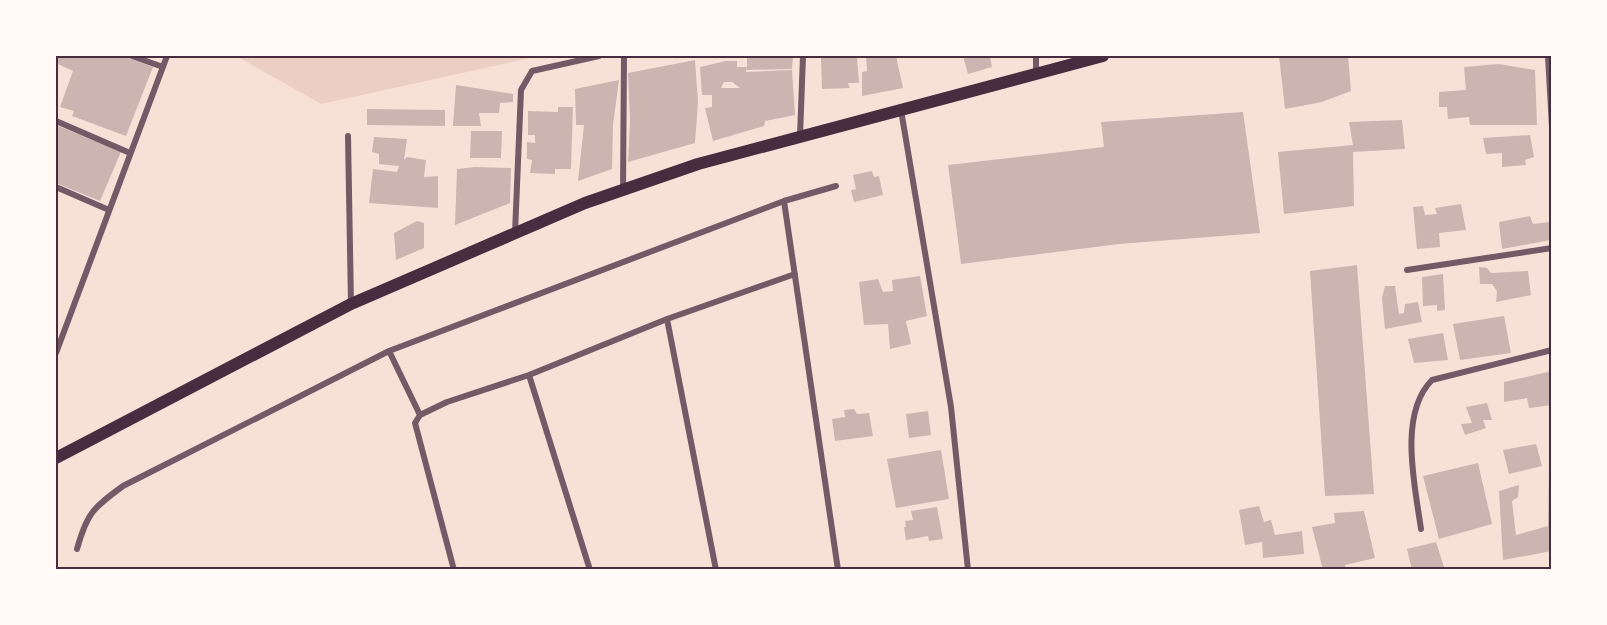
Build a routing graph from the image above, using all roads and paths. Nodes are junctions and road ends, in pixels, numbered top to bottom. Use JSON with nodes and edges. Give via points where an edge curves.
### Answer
{"nodes":[{"id":1,"x":132,"y":56,"type":"edge"},
{"id":2,"x":167,"y":56,"type":"edge"},
{"id":3,"x":599,"y":56,"type":"edge"},
{"id":4,"x":624,"y":56,"type":"edge"},
{"id":5,"x":803,"y":56,"type":"edge"},
{"id":6,"x":1036,"y":56,"type":"edge"},
{"id":7,"x":1103,"y":56,"type":"edge"},
{"id":8,"x":1548,"y":56,"type":"edge"},
{"id":9,"x":163,"y":67,"type":"junction"},
{"id":10,"x":1036,"y":71,"type":"junction"},
{"id":11,"x":901,"y":108,"type":"junction"},
{"id":12,"x":56,"y":121,"type":"edge"},
{"id":13,"x":1551,"y":127,"type":"edge"},
{"id":14,"x":348,"y":136,"type":"dead end"},
{"id":15,"x":800,"y":136,"type":"junction"},
{"id":16,"x":130,"y":153,"type":"junction"},
{"id":17,"x":836,"y":186,"type":"dead end"},
{"id":18,"x":56,"y":187,"type":"edge"},
{"id":19,"x":623,"y":190,"type":"junction"},
{"id":20,"x":784,"y":201,"type":"junction"},
{"id":21,"x":109,"y":210,"type":"junction"},
{"id":22,"x":515,"y":233,"type":"junction"},
{"id":23,"x":1551,"y":248,"type":"edge"},
{"id":24,"x":1407,"y":270,"type":"dead end"},
{"id":25,"x":795,"y":274,"type":"junction"},
{"id":26,"x":351,"y":304,"type":"junction"},
{"id":27,"x":667,"y":319,"type":"junction"},
{"id":28,"x":1551,"y":350,"type":"edge"},
{"id":29,"x":389,"y":351,"type":"junction"},
{"id":30,"x":56,"y":353,"type":"edge"},
{"id":31,"x":529,"y":375,"type":"junction"},
{"id":32,"x":420,"y":415,"type":"junction"},
{"id":33,"x":56,"y":458,"type":"edge"},
{"id":34,"x":1421,"y":529,"type":"dead end"},
{"id":35,"x":77,"y":549,"type":"dead end"},
{"id":36,"x":454,"y":570,"type":"edge"},
{"id":37,"x":590,"y":570,"type":"edge"},
{"id":38,"x":716,"y":570,"type":"edge"},
{"id":39,"x":838,"y":570,"type":"edge"},
{"id":40,"x":968,"y":570,"type":"edge"}],
"edges":[{"from":1,"to":9,"type":"street"},
{"from":2,"to":9,"type":"street"},
{"from":3,"to":22,"type":"street","via":[[532,71],[526,78],[521,90]]},
{"from":4,"to":19,"type":"street"},
{"from":5,"to":15,"type":"street"},
{"from":6,"to":10,"type":"street"},
{"from":7,"to":10,"type":"main road"},
{"from":8,"to":13,"type":"street"},
{"from":9,"to":16,"type":"street"},
{"from":10,"to":11,"type":"main road"},
{"from":11,"to":15,"type":"main road"},
{"from":11,"to":40,"type":"street","via":[[951,407]]},
{"from":12,"to":16,"type":"street"},
{"from":14,"to":26,"type":"street"},
{"from":15,"to":19,"type":"main road"},
{"from":16,"to":21,"type":"street"},
{"from":17,"to":20,"type":"street"},
{"from":18,"to":21,"type":"street"},
{"from":19,"to":22,"type":"main road"},
{"from":20,"to":25,"type":"street"},
{"from":20,"to":29,"type":"street"},
{"from":21,"to":30,"type":"street"},
{"from":22,"to":26,"type":"main road"},
{"from":23,"to":24,"type":"street"},
{"from":25,"to":27,"type":"street"},
{"from":25,"to":39,"type":"street"},
{"from":26,"to":33,"type":"main road"},
{"from":27,"to":31,"type":"street"},
{"from":27,"to":38,"type":"street"},
{"from":28,"to":34,"type":"street","via":[[1432,380],[1423,389],[1413,434],[1412,462]]},
{"from":29,"to":32,"type":"street"},
{"from":29,"to":35,"type":"street","via":[[123,486],[85,520]]},
{"from":31,"to":32,"type":"street"},
{"from":31,"to":37,"type":"street"},
{"from":32,"to":36,"type":"street","via":[[415,423]]}]}
